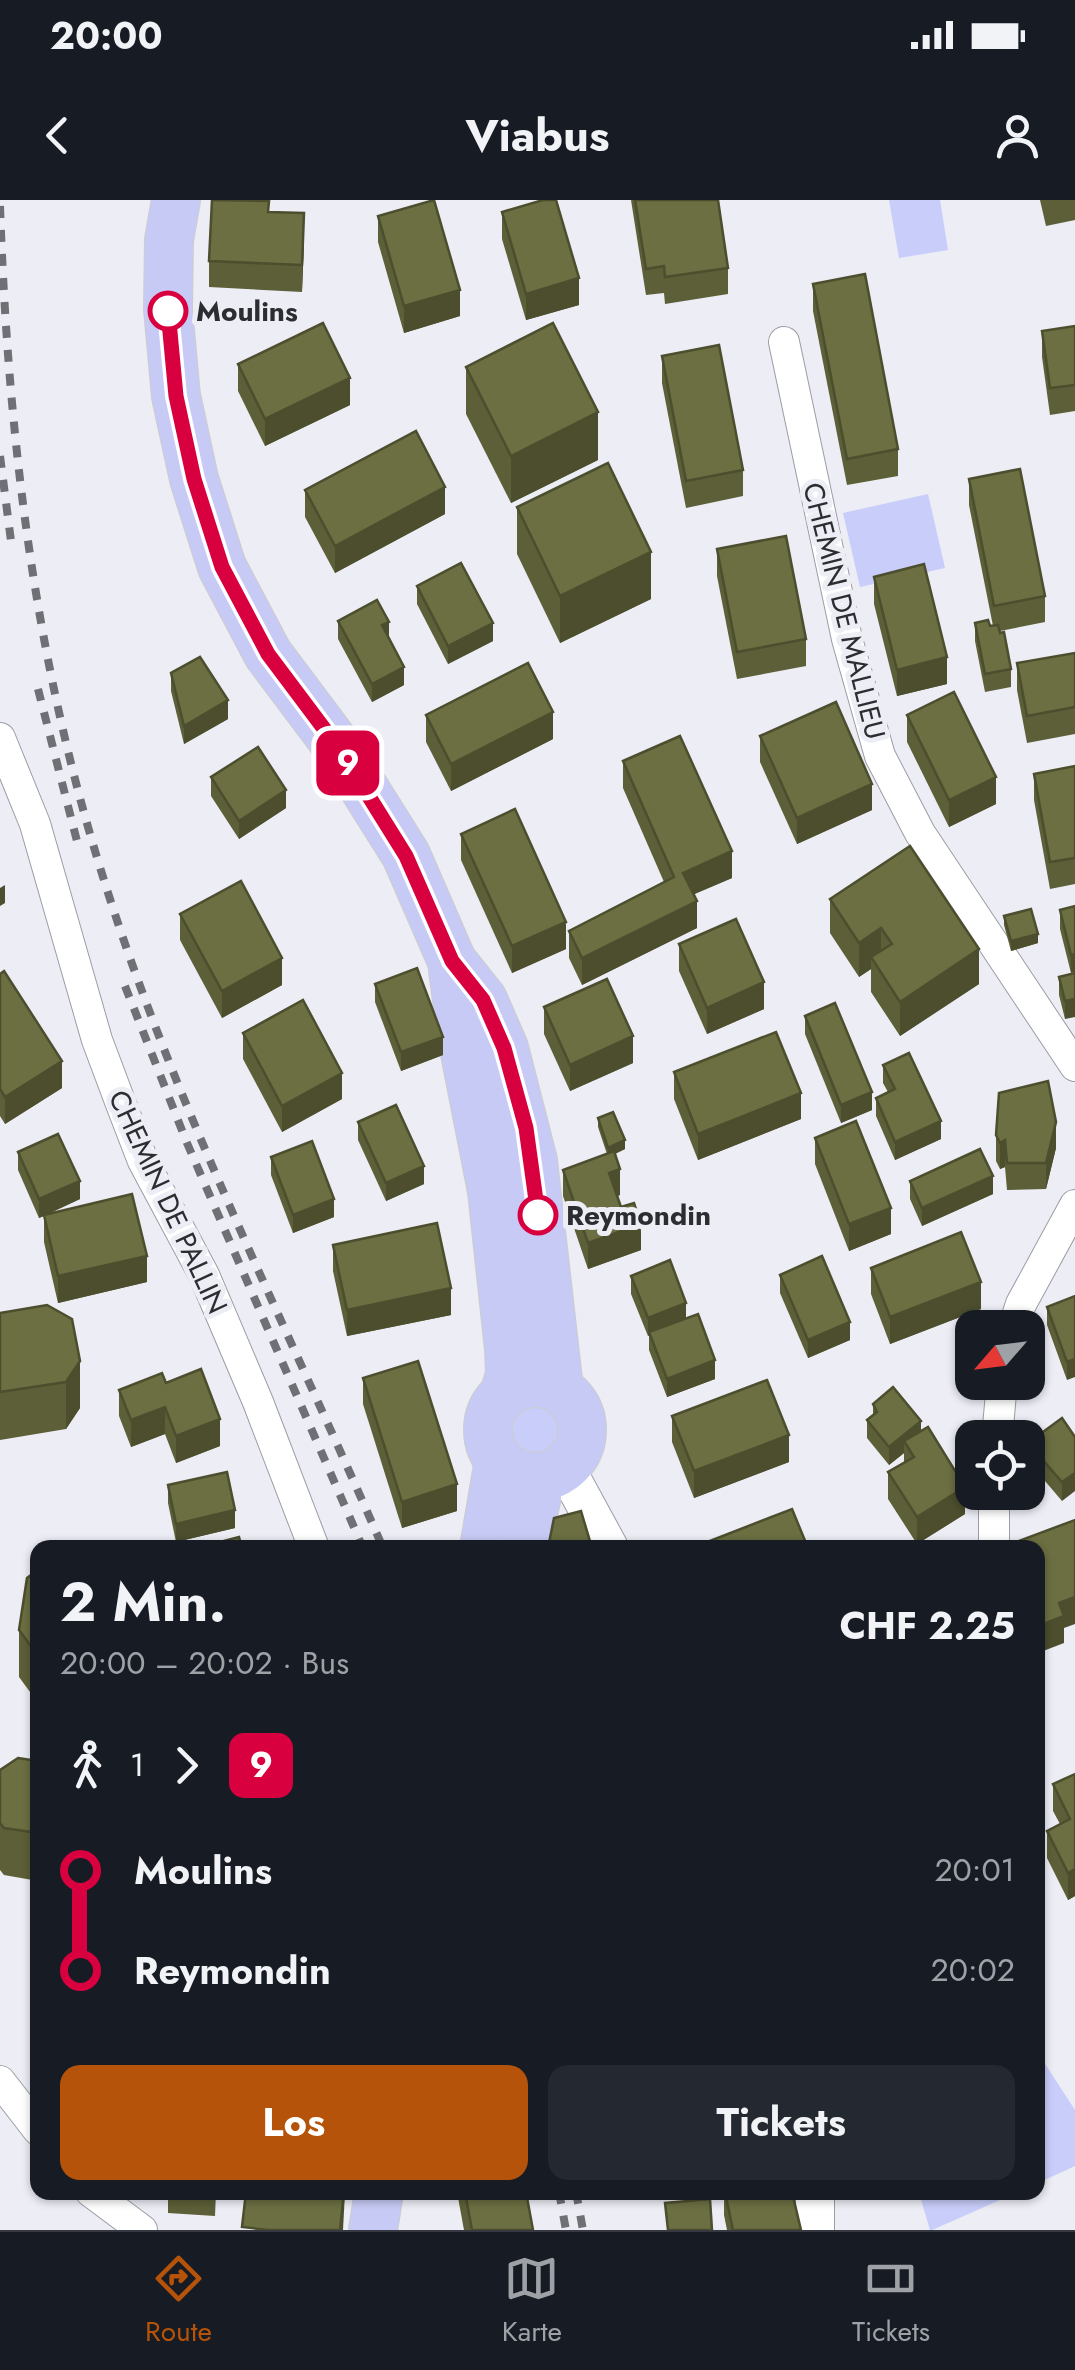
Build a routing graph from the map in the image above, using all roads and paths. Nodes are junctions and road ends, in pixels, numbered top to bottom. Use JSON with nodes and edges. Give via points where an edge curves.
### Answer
{"nodes":[{"id":1,"x":166,"y":213,"type":"edge"},
{"id":2,"x":784,"y":342,"type":"dead end"},
{"id":3,"x":0,"y":738,"type":"edge"},
{"id":4,"x":452,"y":961,"type":"junction"},
{"id":5,"x":1075,"y":1066,"type":"edge"},
{"id":6,"x":1075,"y":1205,"type":"edge"},
{"id":7,"x":1019,"y":1310,"type":"edge"},
{"id":8,"x":558,"y":1389,"type":"junction"},
{"id":9,"x":504,"y":1394,"type":"junction"},
{"id":10,"x":534,"y":1468,"type":"junction"},
{"id":11,"x":994,"y":1510,"type":"edge"},
{"id":12,"x":311,"y":1540,"type":"edge"},
{"id":13,"x":489,"y":1540,"type":"edge"},
{"id":14,"x":528,"y":1540,"type":"edge"},
{"id":15,"x":602,"y":1540,"type":"edge"},
{"id":16,"x":994,"y":1540,"type":"edge"},
{"id":17,"x":0,"y":2081,"type":"edge"},
{"id":18,"x":30,"y":2120,"type":"edge"},
{"id":19,"x":107,"y":2200,"type":"edge"},
{"id":20,"x":378,"y":2200,"type":"edge"},
{"id":21,"x":815,"y":2200,"type":"edge"},
{"id":22,"x":135,"y":2214,"type":"edge"},
{"id":23,"x":373,"y":2230,"type":"edge"},
{"id":24,"x":815,"y":2230,"type":"edge"}],
"edges":[{"from":1,"to":4,"type":"main road","via":[[176,396],[222,567],[268,654],[340,750],[406,856]]},
{"from":2,"to":5,"type":"street","name":"CHEMIN DE MALLIEU","via":[[846,639],[880,756],[920,833]]},
{"from":3,"to":12,"type":"street","name":"CHEMIN DE PALLIN","via":[[35,824],[96,1040],[143,1161],[204,1275]]},
{"from":4,"to":8,"type":"main road","via":[[483,1000],[526,1128]]},
{"from":4,"to":9,"type":"main road","via":[[492,1191],[509,1348]]},
{"from":6,"to":7,"type":"street"},
{"from":8,"to":9,"type":"main road","via":[[530,1383]]},
{"from":8,"to":10,"type":"main road","via":[[579,1412],[581,1442]]},
{"from":9,"to":10,"type":"main road","via":[[494,1405],[488,1434]]},
{"from":10,"to":13,"type":"main road"},
{"from":10,"to":14,"type":"main road","via":[[537,1496]]},
{"from":10,"to":15,"type":"street"},
{"from":11,"to":16,"type":"street"},
{"from":17,"to":18,"type":"street"},
{"from":19,"to":22,"type":"street"},
{"from":20,"to":23,"type":"main road"},
{"from":21,"to":24,"type":"street"}]}
